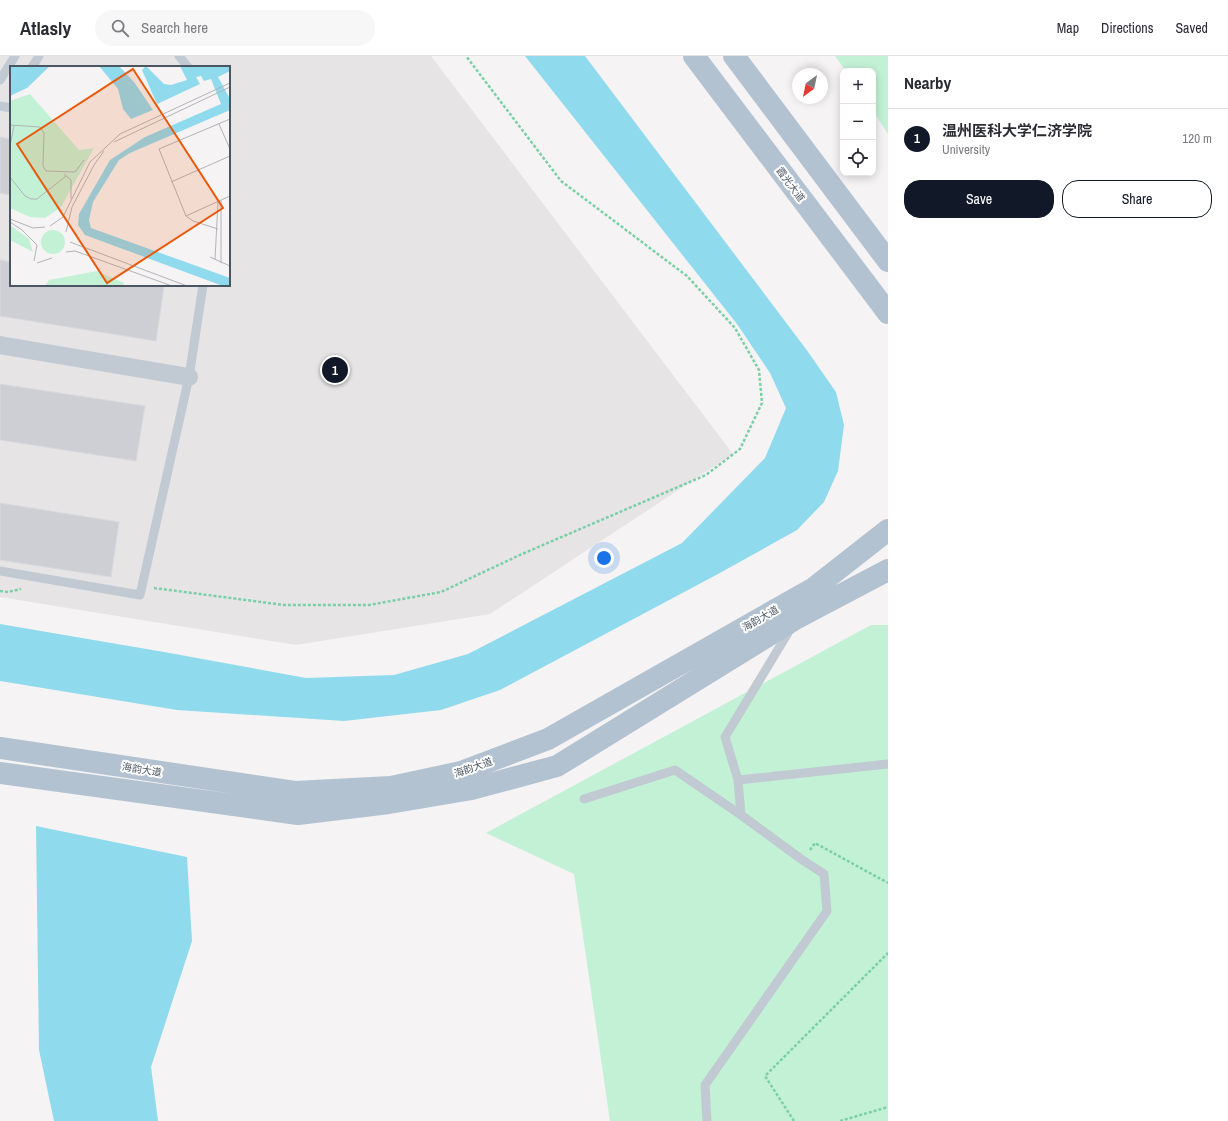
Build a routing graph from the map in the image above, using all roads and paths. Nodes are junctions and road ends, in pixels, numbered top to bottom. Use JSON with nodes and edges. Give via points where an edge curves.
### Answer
{"nodes":[{"id":1,"x":15,"y":56,"type":"edge"},
{"id":2,"x":40,"y":56,"type":"edge"},
{"id":3,"x":179,"y":56,"type":"edge"},
{"id":4,"x":466,"y":56,"type":"edge"},
{"id":5,"x":694,"y":56,"type":"edge"},
{"id":6,"x":734,"y":56,"type":"edge"},
{"id":7,"x":33,"y":66,"type":"edge"},
{"id":8,"x":187,"y":66,"type":"edge"},
{"id":9,"x":0,"y":80,"type":"edge"},
{"id":10,"x":888,"y":262,"type":"edge"},
{"id":11,"x":203,"y":286,"type":"edge"},
{"id":12,"x":888,"y":313,"type":"edge"},
{"id":13,"x":0,"y":345,"type":"edge"},
{"id":14,"x":189,"y":376,"type":"junction"},
{"id":15,"x":888,"y":530,"type":"edge"},
{"id":16,"x":888,"y":570,"type":"edge"},
{"id":17,"x":0,"y":571,"type":"edge"},
{"id":18,"x":150,"y":588,"type":"dead end"},
{"id":19,"x":22,"y":589,"type":"dead end"},
{"id":20,"x":0,"y":591,"type":"edge"},
{"id":21,"x":797,"y":618,"type":"junction"},
{"id":22,"x":0,"y":748,"type":"edge"},
{"id":23,"x":888,"y":764,"type":"edge"},
{"id":24,"x":0,"y":773,"type":"edge"},
{"id":25,"x":738,"y":780,"type":"junction"},
{"id":26,"x":584,"y":799,"type":"dead end"},
{"id":27,"x":741,"y":814,"type":"junction"},
{"id":28,"x":801,"y":859,"type":"junction"},
{"id":29,"x":888,"y":883,"type":"edge"},
{"id":30,"x":888,"y":953,"type":"edge"},
{"id":31,"x":888,"y":1107,"type":"edge"},
{"id":32,"x":707,"y":1121,"type":"edge"},
{"id":33,"x":794,"y":1121,"type":"edge"},
{"id":34,"x":840,"y":1121,"type":"edge"}],
"edges":[{"from":1,"to":9,"type":"lane"},
{"from":2,"to":7,"type":"lane"},
{"from":3,"to":8,"type":"lane"},
{"from":4,"to":18,"type":"path","via":[[561,182],[687,276],[734,328],[759,370],[762,403],[740,449],[706,475],[522,554],[441,592],[368,605],[284,605]]},
{"from":5,"to":12,"type":"main road","name":"霞光大道"},
{"from":6,"to":10,"type":"main road"},
{"from":11,"to":14,"type":"lane"},
{"from":13,"to":14,"type":"street"},
{"from":14,"to":17,"type":"lane","via":[[140,595]]},
{"from":15,"to":22,"type":"main road","name":"海韵大道","via":[[814,588],[548,739],[461,772],[391,787],[295,792]]},
{"from":16,"to":21,"type":"main road","name":"海韵大道"},
{"from":19,"to":20,"type":"path"},
{"from":21,"to":24,"type":"main road","name":"海韵大道","via":[[556,766],[472,789],[389,803],[298,814]]},
{"from":21,"to":25,"type":"lane","via":[[725,737]]},
{"from":23,"to":25,"type":"lane"},
{"from":25,"to":27,"type":"lane"},
{"from":26,"to":27,"type":"lane","via":[[675,770]]},
{"from":27,"to":28,"type":"lane"},
{"from":28,"to":29,"type":"path","via":[[815,843]]},
{"from":28,"to":32,"type":"lane","via":[[824,874],[828,912],[705,1085]]},
{"from":30,"to":33,"type":"path","via":[[765,1076]]},
{"from":31,"to":34,"type":"path"}]}
